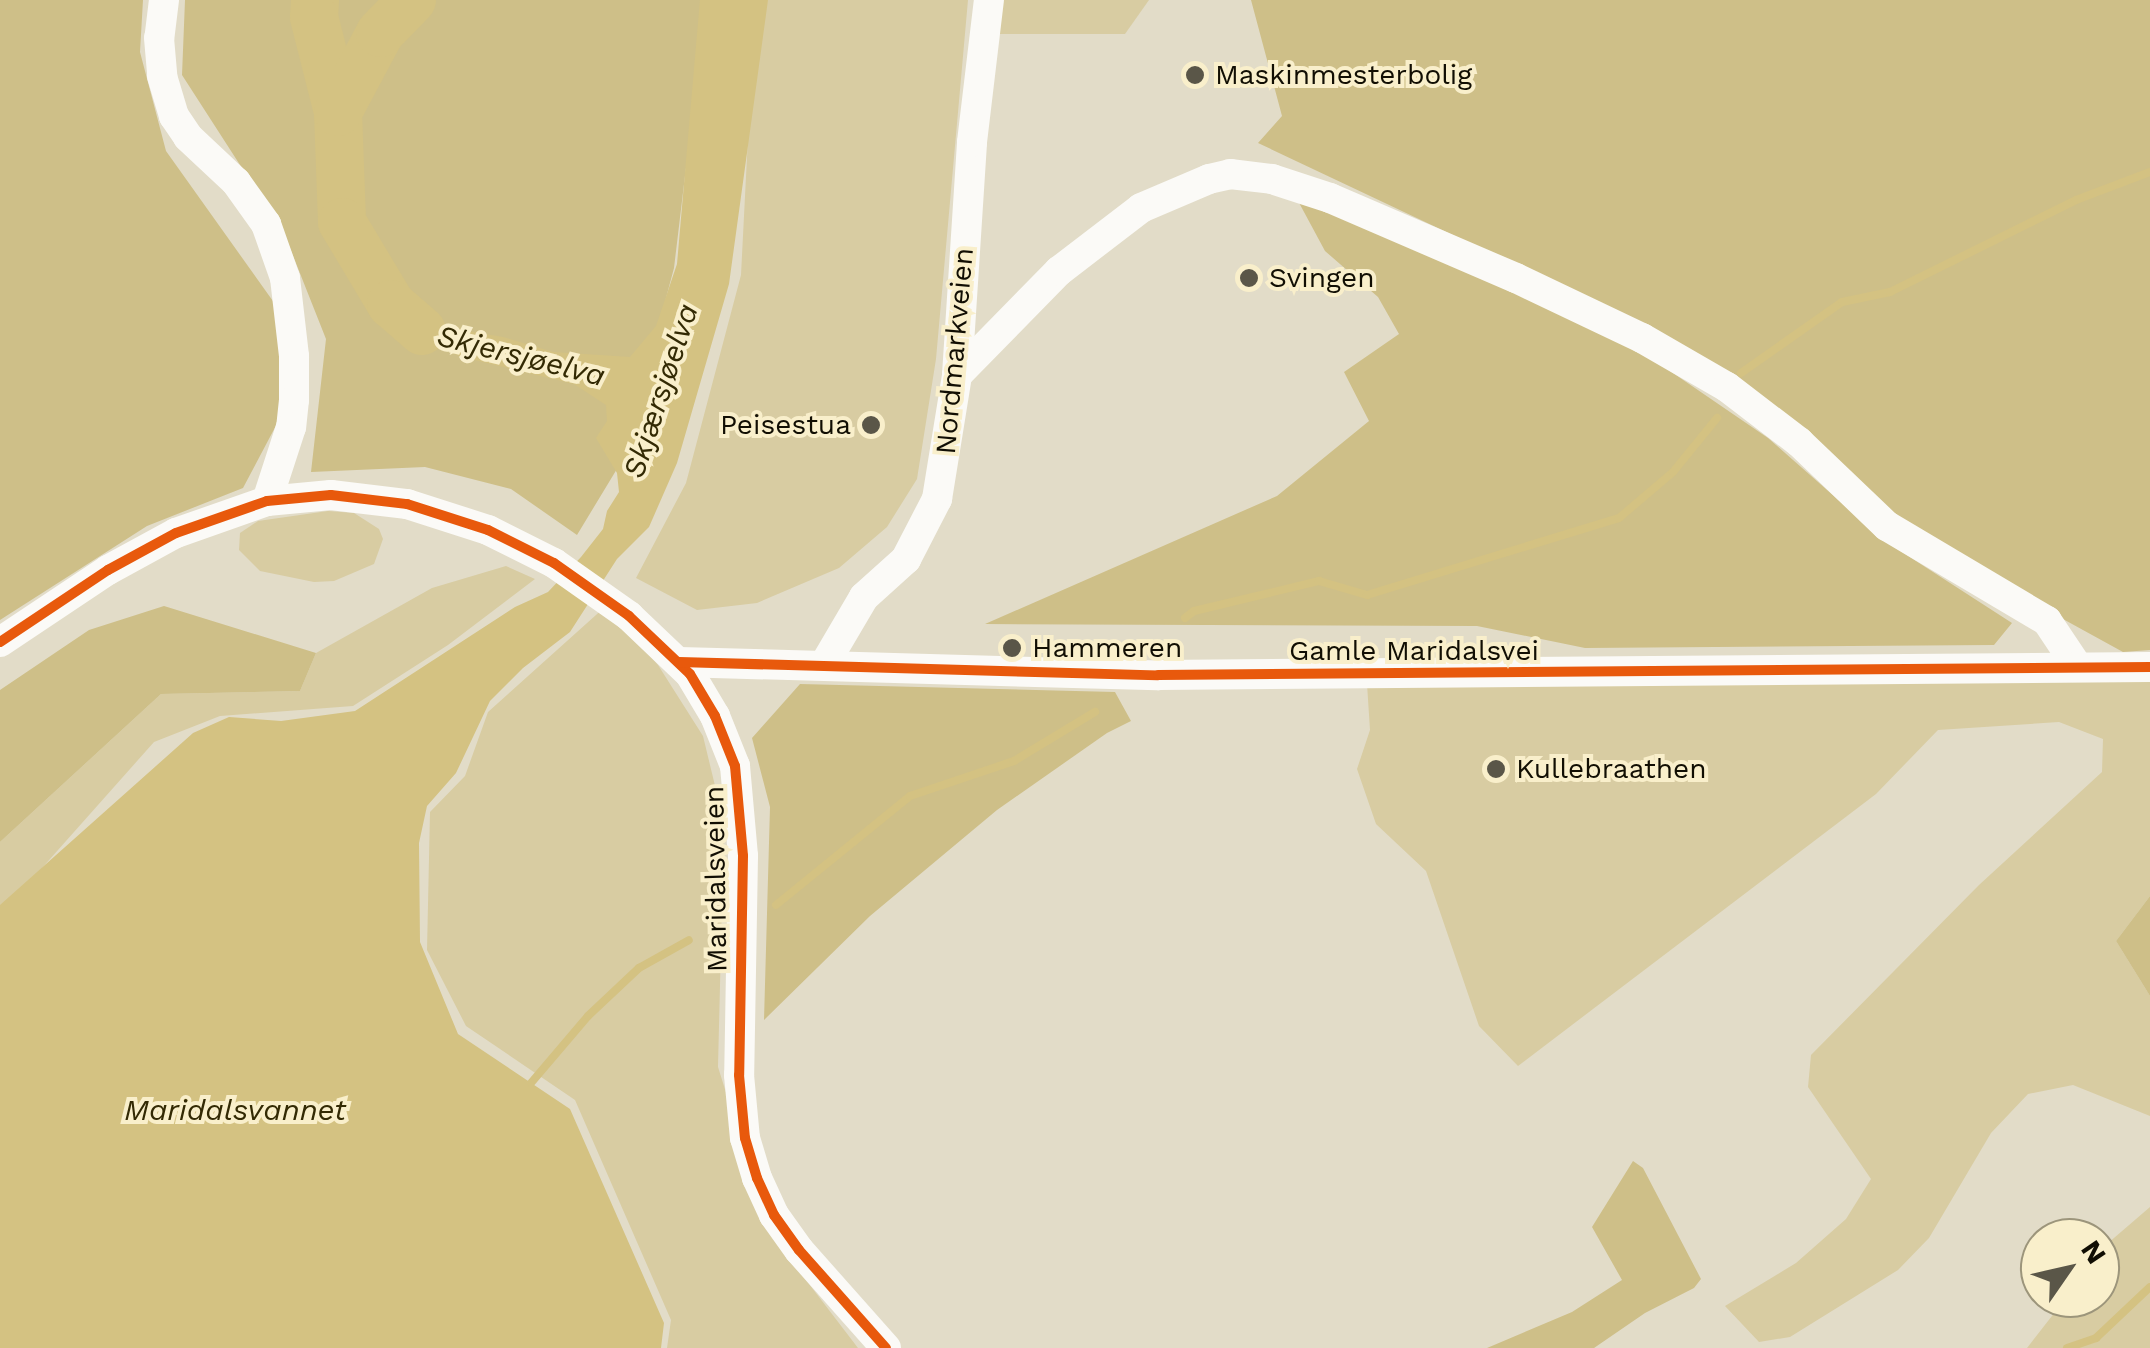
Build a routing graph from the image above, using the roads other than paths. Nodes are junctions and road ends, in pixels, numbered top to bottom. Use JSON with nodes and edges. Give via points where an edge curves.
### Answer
{"nodes":[{"id":1,"x":164,"y":0,"type":"edge"},
{"id":2,"x":989,"y":0,"type":"edge"},
{"id":3,"x":956,"y":375,"type":"junction"},
{"id":4,"x":267,"y":501,"type":"junction"},
{"id":5,"x":0,"y":642,"type":"edge"},
{"id":6,"x":679,"y":662,"type":"junction"},
{"id":7,"x":824,"y":664,"type":"junction"},
{"id":8,"x":2076,"y":666,"type":"junction"},
{"id":9,"x":2150,"y":667,"type":"edge"},
{"id":10,"x":886,"y":1348,"type":"edge"}],
"edges":[{"from":1,"to":4,"type":"street","via":[[158,38],[174,116],[266,224],[284,278],[294,400]]},
{"from":2,"to":3,"type":"street","name":"Nordmarkveien"},
{"from":3,"to":7,"type":"street","name":"Nordmarkveien","via":[[938,500],[906,558],[864,597]]},
{"from":3,"to":8,"type":"street","via":[[1058,271],[1141,208],[1219,176],[1272,179],[1516,278],[1727,387],[1799,442],[1887,526],[2046,621]]},
{"from":4,"to":5,"type":"street","name":"Maridalsveien","via":[[146,548]]},
{"from":4,"to":6,"type":"street","name":"Maridalsveien","via":[[331,495],[407,504],[488,530],[607,598]]},
{"from":6,"to":7,"type":"street","name":"Gamle Maridalsvei"},
{"from":6,"to":10,"type":"street","name":"Maridalsveien","via":[[730,747],[742,807],[739,1075],[750,1156],[784,1230]]},
{"from":7,"to":8,"type":"street","name":"Gamle Maridalsvei","via":[[1266,675]]},
{"from":8,"to":9,"type":"street","name":"Gamle Maridalsvei"}]}
